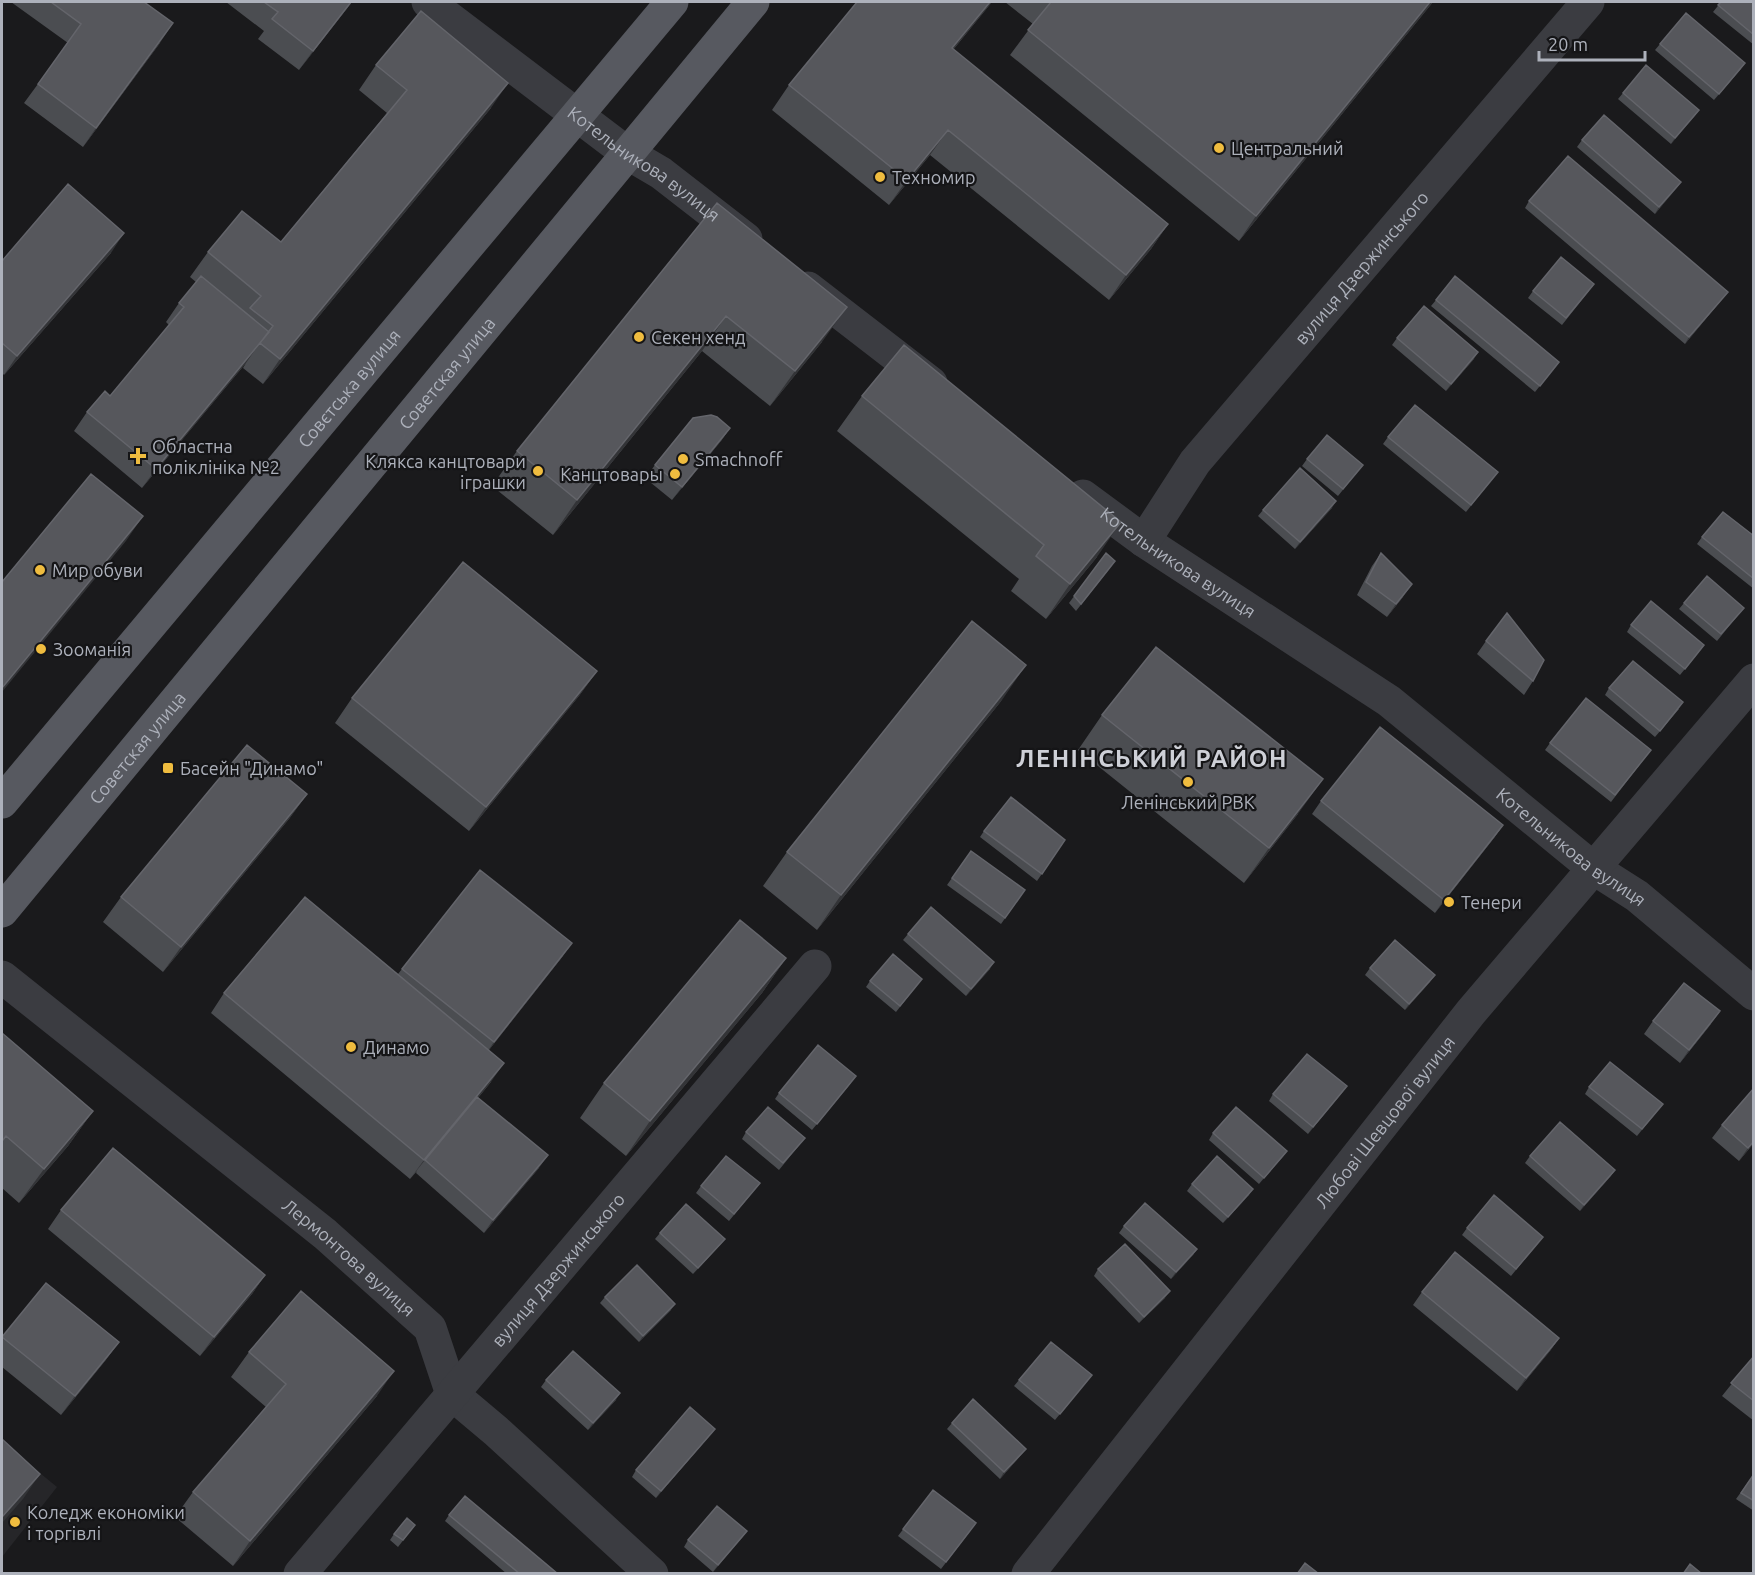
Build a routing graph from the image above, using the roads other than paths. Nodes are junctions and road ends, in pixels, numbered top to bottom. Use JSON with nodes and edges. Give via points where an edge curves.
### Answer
{"nodes":[{"id":1,"x":428,"y":2,"type":"edge"},
{"id":2,"x":672,"y":2,"type":"edge"},
{"id":3,"x":753,"y":2,"type":"edge"},
{"id":4,"x":1588,"y":2,"type":"edge"},
{"id":5,"x":578,"y":116,"type":"junction"},
{"id":6,"x":627,"y":153,"type":"junction"},
{"id":7,"x":953,"y":399,"type":"edge"},
{"id":8,"x":1058,"y":477,"type":"edge"},
{"id":9,"x":1144,"y":541,"type":"junction"},
{"id":10,"x":1754,"y":680,"type":"edge"},
{"id":11,"x":2,"y":802,"type":"edge"},
{"id":12,"x":1593,"y":868,"type":"junction"},
{"id":13,"x":2,"y":911,"type":"edge"},
{"id":14,"x":815,"y":966,"type":"dead end"},
{"id":15,"x":2,"y":977,"type":"edge"},
{"id":16,"x":1754,"y":994,"type":"edge"},
{"id":17,"x":452,"y":1394,"type":"junction"},
{"id":18,"x":300,"y":1574,"type":"edge"},
{"id":19,"x":652,"y":1574,"type":"edge"},
{"id":20,"x":1028,"y":1574,"type":"edge"}],
"edges":[{"from":1,"to":5,"type":"street","name":"Котельникова вулиця"},
{"from":2,"to":5,"type":"main road","name":"Совєтська вулиця"},
{"from":3,"to":6,"type":"main road","name":"Советская улица"},
{"from":4,"to":9,"type":"street","name":"вулиця Дзержинського","via":[[1195,462]]},
{"from":5,"to":6,"type":"street","name":"Котельникова вулиця"},
{"from":5,"to":11,"type":"main road","name":"Совєтська вулиця"},
{"from":6,"to":7,"type":"street","name":"Котельникова вулиця","via":[[661,173]]},
{"from":6,"to":13,"type":"main road","name":"Советская улица"},
{"from":8,"to":9,"type":"street","name":"Котельникова вулиця"},
{"from":9,"to":12,"type":"street","name":"Котельникова вулиця","via":[[1389,701]]},
{"from":10,"to":12,"type":"street","name":"Любові Шевцової вулиця"},
{"from":12,"to":16,"type":"street","name":"Котельникова вулиця","via":[[1637,896]]},
{"from":12,"to":20,"type":"street","name":"Любові Шевцової вулиця","via":[[1471,1012]]},
{"from":14,"to":17,"type":"street","name":"вулиця Дзержинського"},
{"from":15,"to":17,"type":"street","name":"Лермонтова вулиця","via":[[326,1234],[430,1328]]},
{"from":17,"to":18,"type":"street","name":"вулиця Дзержинського"},
{"from":17,"to":19,"type":"street"}]}
